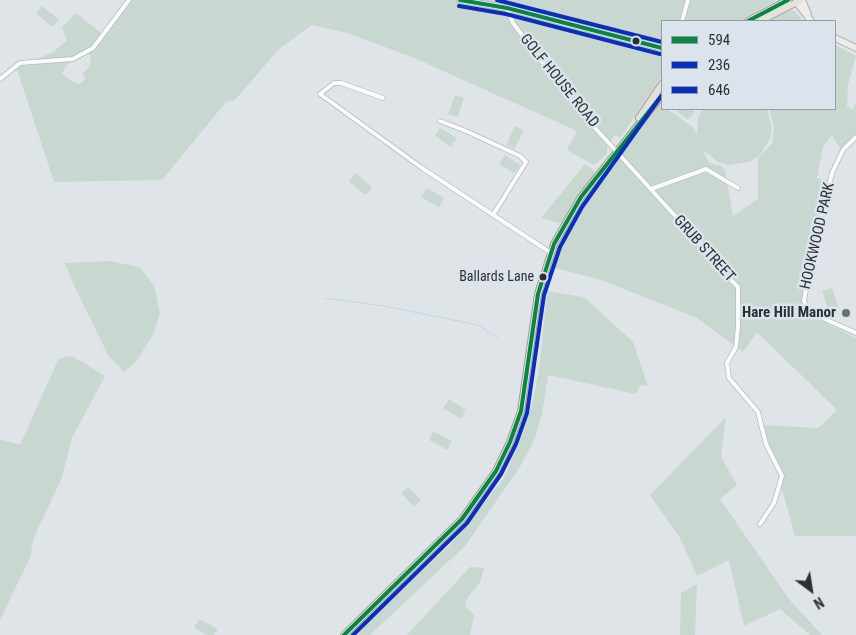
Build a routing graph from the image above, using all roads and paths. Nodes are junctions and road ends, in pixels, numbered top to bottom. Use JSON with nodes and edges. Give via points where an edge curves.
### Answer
{"nodes":[{"id":1,"x":129,"y":0,"type":"edge"},
{"id":2,"x":460,"y":0,"type":"edge"},
{"id":3,"x":688,"y":0,"type":"edge"},
{"id":4,"x":788,"y":0,"type":"edge"},
{"id":5,"x":799,"y":1,"type":"edge"},
{"id":6,"x":493,"y":2,"type":"edge"},
{"id":7,"x":507,"y":8,"type":"junction"},
{"id":8,"x":682,"y":20,"type":"edge"},
{"id":9,"x":750,"y":20,"type":"edge"},
{"id":10,"x":762,"y":20,"type":"edge"},
{"id":11,"x":811,"y":20,"type":"edge"},
{"id":12,"x":836,"y":38,"type":"edge"},
{"id":13,"x":856,"y":47,"type":"edge"},
{"id":14,"x":661,"y":48,"type":"edge"},
{"id":15,"x":0,"y":79,"type":"edge"},
{"id":16,"x":661,"y":85,"type":"edge"},
{"id":17,"x":661,"y":96,"type":"edge"},
{"id":18,"x":383,"y":98,"type":"dead end"},
{"id":19,"x":440,"y":121,"type":"dead end"},
{"id":20,"x":856,"y":137,"type":"edge"},
{"id":21,"x":621,"y":145,"type":"junction"},
{"id":22,"x":616,"y":151,"type":"junction"},
{"id":23,"x":738,"y":188,"type":"dead end"},
{"id":24,"x":650,"y":189,"type":"junction"},
{"id":25,"x":493,"y":215,"type":"junction"},
{"id":26,"x":551,"y":253,"type":"junction"},
{"id":27,"x":856,"y":332,"type":"edge"},
{"id":28,"x":760,"y":524,"type":"dead end"},
{"id":29,"x":344,"y":635,"type":"edge"}],
"edges":[{"from":1,"to":15,"type":"street","via":[[93,48],[68,60],[20,63]]},
{"from":2,"to":6,"type":"main road"},
{"from":3,"to":8,"type":"street"},
{"from":4,"to":9,"type":"main road"},
{"from":5,"to":10,"type":"main road"},
{"from":5,"to":11,"type":"main road"},
{"from":6,"to":7,"type":"main road"},
{"from":7,"to":14,"type":"main road"},
{"from":7,"to":22,"type":"street","name":"GOLF HOUSE ROAD","via":[[513,23],[572,101]]},
{"from":12,"to":13,"type":"main road"},
{"from":16,"to":21,"type":"main road"},
{"from":17,"to":21,"type":"main road"},
{"from":18,"to":25,"type":"street","via":[[341,83],[324,88],[320,94]]},
{"from":19,"to":25,"type":"street","via":[[520,156],[526,162]]},
{"from":20,"to":27,"type":"street","name":"HOOKWOOD PARK","via":[[840,156],[832,173],[804,299],[809,312]]},
{"from":21,"to":22,"type":"main road"},
{"from":22,"to":24,"type":"street","name":"GRUB STREET"},
{"from":22,"to":26,"type":"main road","via":[[571,213]]},
{"from":23,"to":24,"type":"street","via":[[706,169]]},
{"from":24,"to":28,"type":"street","name":"GRUB STREET","via":[[738,287],[738,326],[736,347],[728,363],[730,378],[758,412],[766,444],[782,476],[774,503]]},
{"from":25,"to":26,"type":"street"},
{"from":26,"to":29,"type":"main road","via":[[538,294],[523,401],[499,466],[462,519]]}]}
